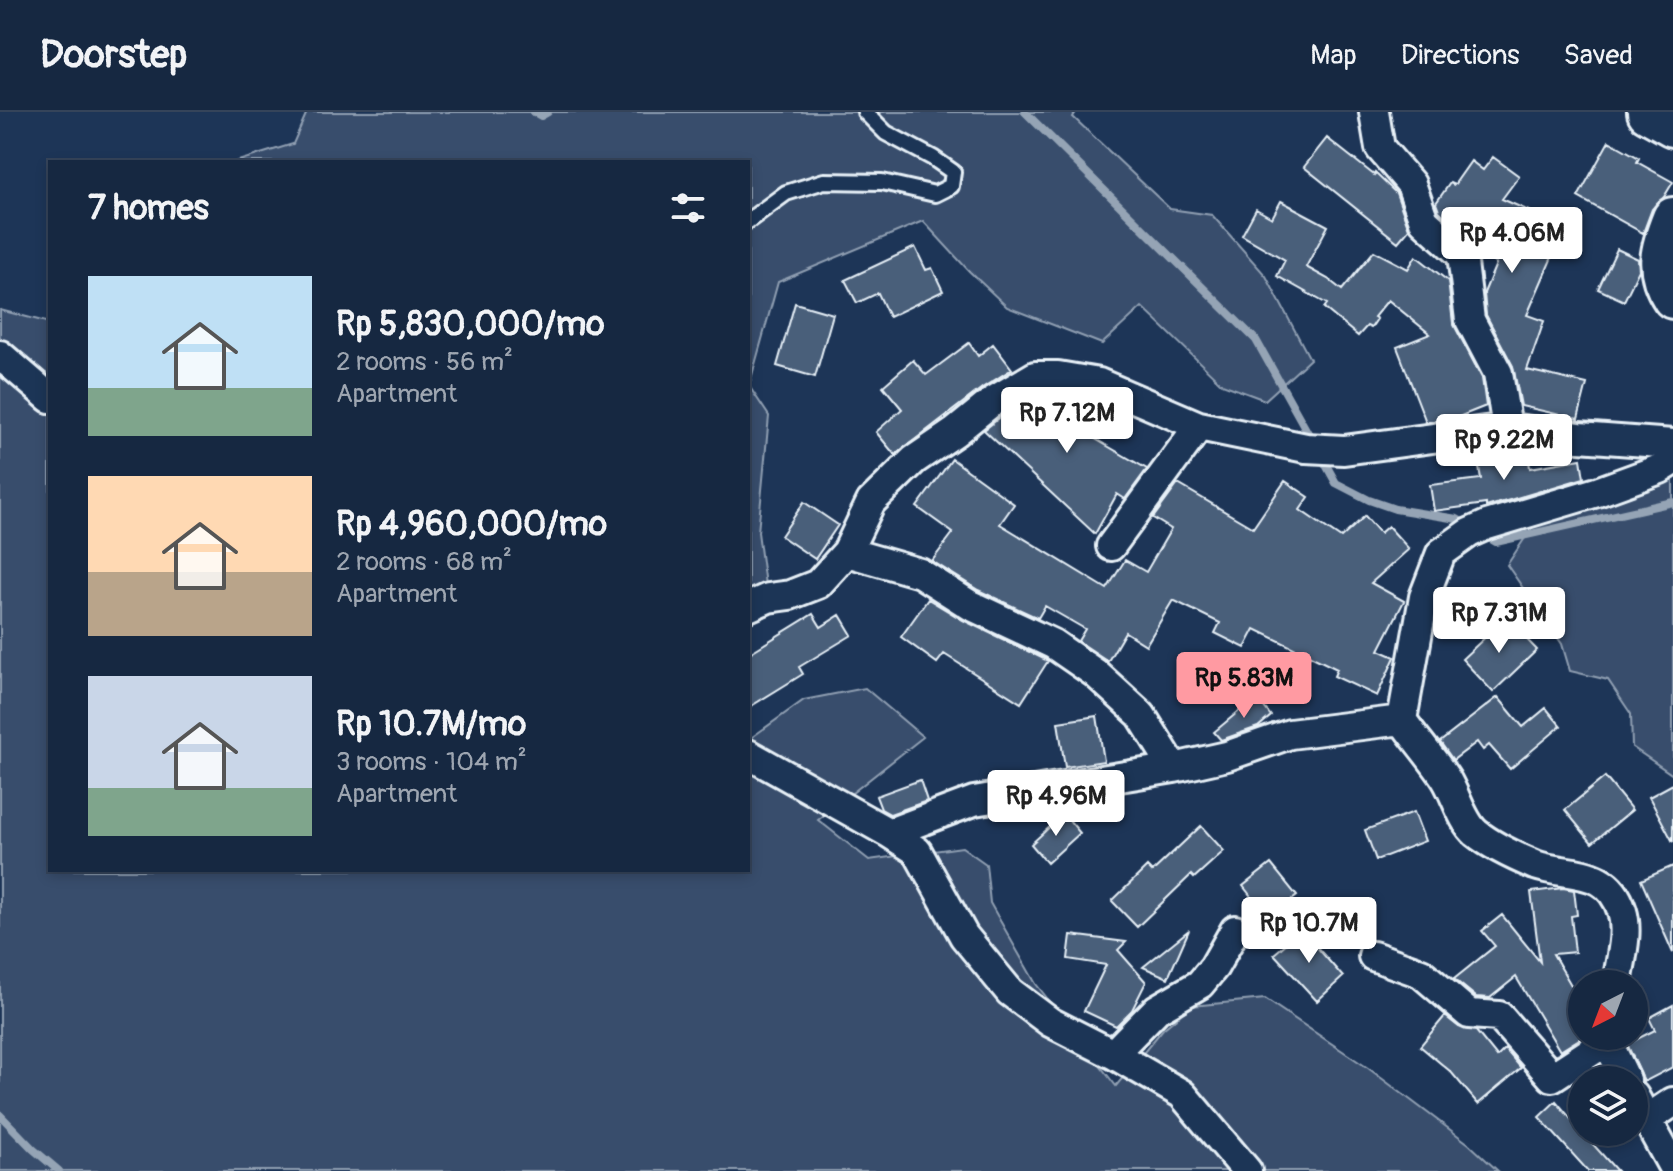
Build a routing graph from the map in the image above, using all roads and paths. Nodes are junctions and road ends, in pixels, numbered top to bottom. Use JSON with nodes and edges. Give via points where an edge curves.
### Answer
{"nodes":[{"id":1,"x":865,"y":112,"type":"edge"},
{"id":2,"x":1374,"y":112,"type":"edge"},
{"id":3,"x":1648,"y":112,"type":"edge"},
{"id":4,"x":1673,"y":126,"type":"edge"},
{"id":5,"x":1673,"y":218,"type":"edge"},
{"id":6,"x":750,"y":220,"type":"edge"},
{"id":7,"x":1673,"y":298,"type":"edge"},
{"id":8,"x":0,"y":355,"type":"edge"},
{"id":9,"x":48,"y":396,"type":"edge"},
{"id":10,"x":1199,"y":426,"type":"junction"},
{"id":11,"x":1507,"y":428,"type":"junction"},
{"id":12,"x":1673,"y":444,"type":"edge"},
{"id":13,"x":1673,"y":461,"type":"edge"},
{"id":14,"x":1111,"y":546,"type":"dead end"},
{"id":15,"x":847,"y":552,"type":"junction"},
{"id":16,"x":750,"y":606,"type":"edge"},
{"id":17,"x":1402,"y":720,"type":"junction"},
{"id":18,"x":750,"y":755,"type":"edge"},
{"id":19,"x":1174,"y":768,"type":"junction"},
{"id":20,"x":889,"y":833,"type":"junction"},
{"id":21,"x":1235,"y":930,"type":"dead end"},
{"id":22,"x":1373,"y":956,"type":"dead end"},
{"id":23,"x":1619,"y":970,"type":"edge"},
{"id":24,"x":1592,"y":1050,"type":"edge"},
{"id":25,"x":1113,"y":1054,"type":"junction"},
{"id":26,"x":1673,"y":1102,"type":"edge"},
{"id":27,"x":1648,"y":1107,"type":"edge"},
{"id":28,"x":1648,"y":1122,"type":"edge"},
{"id":29,"x":1673,"y":1167,"type":"edge"},
{"id":30,"x":1247,"y":1171,"type":"edge"}],
"edges":[{"from":1,"to":6,"type":"lane","via":[[886,133],[953,172],[951,186],[935,194],[882,182],[824,181],[786,193]]},
{"from":2,"to":11,"type":"street","via":[[1380,148],[1411,184],[1424,221],[1462,255],[1470,320],[1498,373]]},
{"from":3,"to":4,"type":"street"},
{"from":5,"to":7,"type":"street","via":[[1660,250],[1663,284]]},
{"from":8,"to":9,"type":"street"},
{"from":10,"to":11,"type":"street","via":[[1306,448],[1344,450]]},
{"from":10,"to":14,"type":"street"},
{"from":10,"to":15,"type":"street","via":[[1099,383],[1035,376],[914,460],[871,502]]},
{"from":11,"to":12,"type":"street"},
{"from":13,"to":17,"type":"street","via":[[1597,492],[1478,529],[1441,553],[1424,597]]},
{"from":15,"to":16,"type":"street","via":[[818,584]]},
{"from":15,"to":19,"type":"street","via":[[920,573],[970,605],[1053,644],[1141,715]]},
{"from":17,"to":19,"type":"street","via":[[1290,734]]},
{"from":17,"to":23,"type":"street","via":[[1447,780],[1473,831],[1538,866],[1596,878],[1610,889],[1622,912]]},
{"from":18,"to":20,"type":"street"},
{"from":19,"to":20,"type":"street","via":[[974,801]]},
{"from":20,"to":25,"type":"street","via":[[917,851],[964,936],[1010,992],[1050,1022]]},
{"from":21,"to":25,"type":"street","via":[[1200,984],[1157,1009]]},
{"from":22,"to":24,"type":"street","via":[[1421,973],[1469,1014],[1499,1016],[1552,1077]]},
{"from":25,"to":30,"type":"street","via":[[1182,1094]]},
{"from":26,"to":27,"type":"street"},
{"from":28,"to":29,"type":"street"}]}
